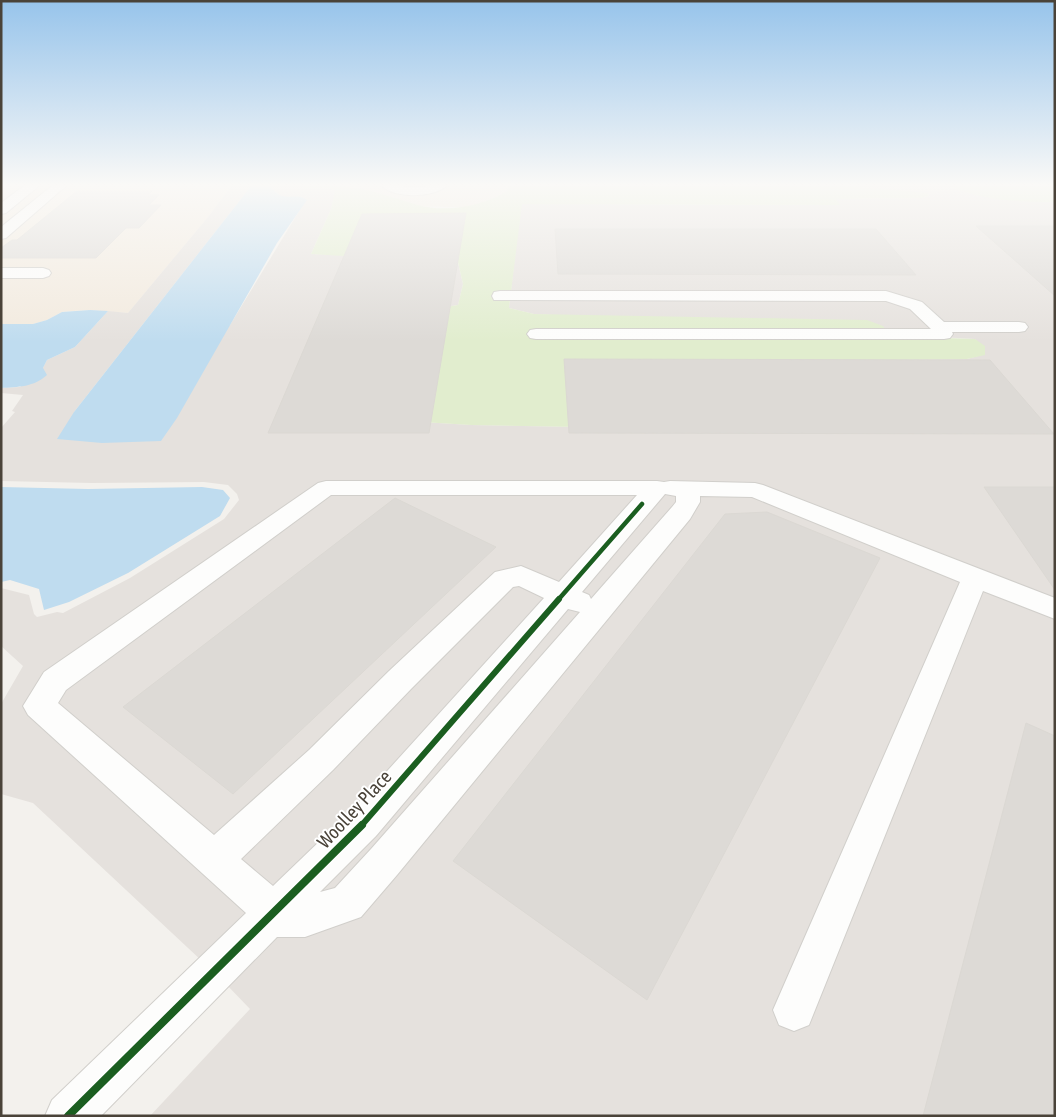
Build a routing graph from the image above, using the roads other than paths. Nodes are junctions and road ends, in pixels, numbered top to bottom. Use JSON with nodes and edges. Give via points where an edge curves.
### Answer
{"nodes":[{"id":1,"x":1,"y":273,"type":"edge"},
{"id":2,"x":42,"y":273,"type":"dead end"},
{"id":3,"x":500,"y":296,"type":"dead end"},
{"id":4,"x":939,"y":327,"type":"junction"},
{"id":5,"x":1020,"y":327,"type":"dead end"},
{"id":6,"x":536,"y":334,"type":"dead end"},
{"id":7,"x":688,"y":489,"type":"junction"},
{"id":8,"x":649,"y":496,"type":"junction"},
{"id":9,"x":975,"y":578,"type":"junction"},
{"id":10,"x":563,"y":594,"type":"junction"},
{"id":11,"x":1055,"y":609,"type":"edge"},
{"id":12,"x":597,"y":612,"type":"junction"},
{"id":13,"x":216,"y":860,"type":"junction"},
{"id":14,"x":272,"y":914,"type":"junction"},
{"id":15,"x":794,"y":1010,"type":"dead end"},
{"id":16,"x":68,"y":1116,"type":"edge"}],
"edges":[{"from":1,"to":2,"type":"street"},
{"from":3,"to":4,"type":"street","via":[[886,296],[914,303],[927,312]]},
{"from":4,"to":5,"type":"street"},
{"from":4,"to":6,"type":"street","via":[[944,334]]},
{"from":7,"to":8,"type":"street"},
{"from":7,"to":9,"type":"street","via":[[755,490]]},
{"from":7,"to":12,"type":"street","via":[[688,502],[681,513]]},
{"from":8,"to":10,"type":"street","name":"Woolley Place"},
{"from":8,"to":13,"type":"street","via":[[603,487],[326,488],[55,681],[39,706]]},
{"from":9,"to":11,"type":"street"},
{"from":9,"to":15,"type":"street"},
{"from":10,"to":12,"type":"street"},
{"from":10,"to":13,"type":"street","via":[[521,576],[505,579],[321,760],[236,837]]},
{"from":10,"to":14,"type":"street","name":"Woolley Place","via":[[363,824]]},
{"from":12,"to":14,"type":"street","via":[[347,903],[305,916]]},
{"from":13,"to":14,"type":"street"},
{"from":14,"to":16,"type":"street","name":"Woolley Place"}]}
